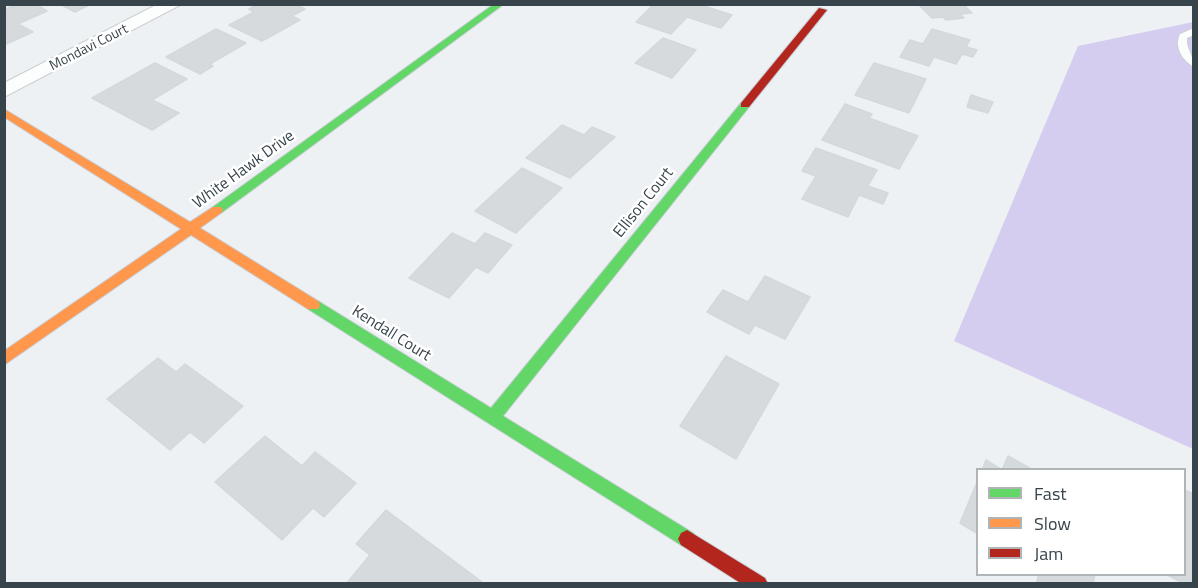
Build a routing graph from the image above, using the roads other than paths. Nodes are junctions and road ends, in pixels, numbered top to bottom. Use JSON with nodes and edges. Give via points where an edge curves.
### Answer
{"nodes":[{"id":1,"x":173,"y":4,"type":"edge"},
{"id":2,"x":500,"y":4,"type":"edge"},
{"id":3,"x":822,"y":10,"type":"dead end"},
{"id":4,"x":1194,"y":31,"type":"edge"},
{"id":5,"x":1194,"y":64,"type":"edge"},
{"id":6,"x":4,"y":91,"type":"edge"},
{"id":7,"x":4,"y":112,"type":"edge"},
{"id":8,"x":190,"y":229,"type":"junction"},
{"id":9,"x":4,"y":358,"type":"edge"},
{"id":10,"x":493,"y":417,"type":"junction"},
{"id":11,"x":759,"y":584,"type":"edge"}],
"edges":[{"from":1,"to":6,"type":"street","name":"Mondavi Court"},
{"from":2,"to":8,"type":"street","name":"White Hawk Drive"},
{"from":3,"to":10,"type":"street","name":"Ellison Court"},
{"from":4,"to":5,"type":"lane","via":[[1181,41]]},
{"from":7,"to":8,"type":"street","name":"Kendall Court"},
{"from":8,"to":9,"type":"street","name":"White Hawk Drive"},
{"from":8,"to":10,"type":"street","name":"Kendall Court"},
{"from":10,"to":11,"type":"street","name":"Kendall Court"}]}
